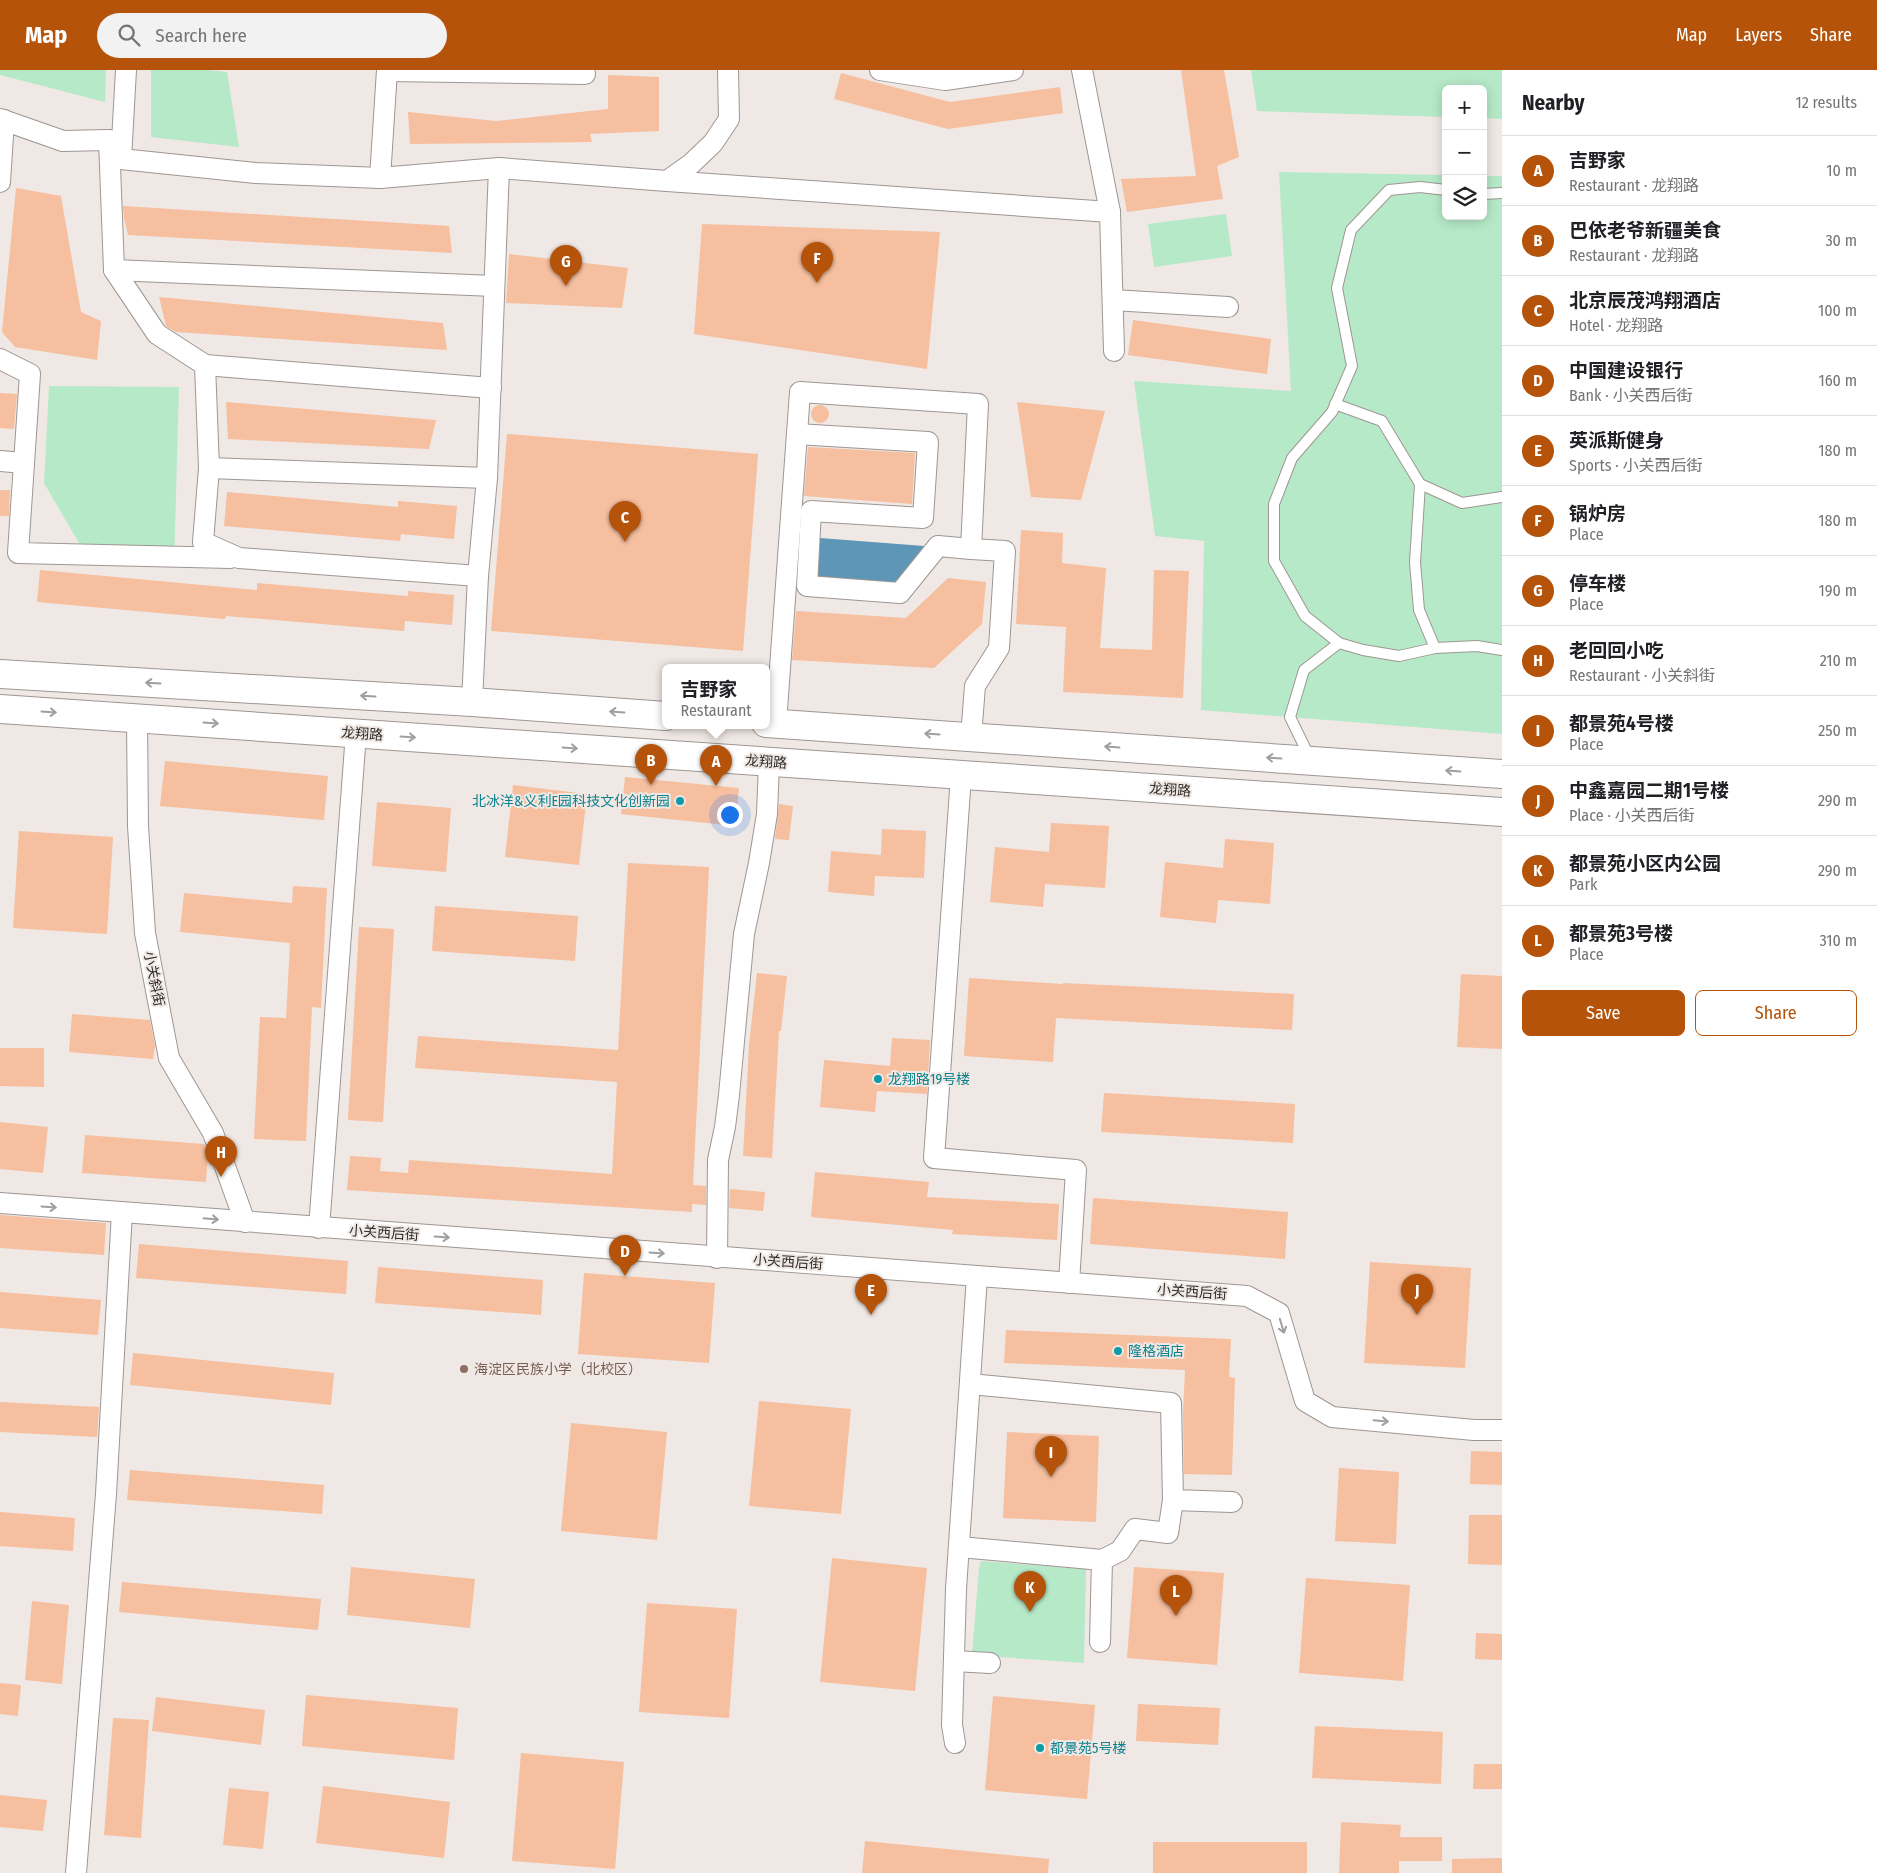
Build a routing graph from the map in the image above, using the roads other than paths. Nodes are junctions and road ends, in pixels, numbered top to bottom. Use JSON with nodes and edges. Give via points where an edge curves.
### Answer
{"nodes":[{"id":1,"x":126,"y":70,"type":"edge"},
{"id":2,"x":728,"y":70,"type":"edge"},
{"id":3,"x":880,"y":70,"type":"edge"},
{"id":4,"x":1013,"y":70,"type":"edge"},
{"id":5,"x":1082,"y":70,"type":"edge"},
{"id":6,"x":387,"y":71,"type":"edge"},
{"id":7,"x":584,"y":74,"type":"dead end"},
{"id":8,"x":2,"y":119,"type":"edge"},
{"id":9,"x":109,"y":140,"type":"junction"},
{"id":10,"x":121,"y":158,"type":"junction"},
{"id":11,"x":499,"y":168,"type":"junction"},
{"id":12,"x":380,"y":178,"type":"junction"},
{"id":13,"x":0,"y":181,"type":"edge"},
{"id":14,"x":666,"y":181,"type":"junction"},
{"id":15,"x":1442,"y":190,"type":"edge"},
{"id":16,"x":1502,"y":193,"type":"edge"},
{"id":17,"x":1487,"y":194,"type":"edge"},
{"id":18,"x":1110,"y":212,"type":"junction"},
{"id":19,"x":114,"y":270,"type":"junction"},
{"id":20,"x":494,"y":286,"type":"junction"},
{"id":21,"x":1113,"y":300,"type":"junction"},
{"id":22,"x":1228,"y":306,"type":"dead end"},
{"id":23,"x":1114,"y":351,"type":"dead end"},
{"id":24,"x":0,"y":359,"type":"edge"},
{"id":25,"x":205,"y":365,"type":"junction"},
{"id":26,"x":491,"y":388,"type":"junction"},
{"id":27,"x":1335,"y":404,"type":"junction"},
{"id":28,"x":797,"y":434,"type":"junction"},
{"id":29,"x":0,"y":461,"type":"edge"},
{"id":30,"x":24,"y":463,"type":"junction"},
{"id":31,"x":208,"y":468,"type":"junction"},
{"id":32,"x":487,"y":478,"type":"junction"},
{"id":33,"x":1420,"y":484,"type":"junction"},
{"id":34,"x":1502,"y":497,"type":"edge"},
{"id":35,"x":964,"y":543,"type":"junction"},
{"id":36,"x":9,"y":553,"type":"edge"},
{"id":37,"x":239,"y":558,"type":"junction"},
{"id":38,"x":478,"y":576,"type":"junction"},
{"id":39,"x":1339,"y":643,"type":"junction"},
{"id":40,"x":1435,"y":648,"type":"junction"},
{"id":41,"x":1502,"y":650,"type":"edge"},
{"id":42,"x":0,"y":674,"type":"edge"},
{"id":43,"x":472,"y":702,"type":"junction"},
{"id":44,"x":0,"y":708,"type":"edge"},
{"id":45,"x":662,"y":716,"type":"edge"},
{"id":46,"x":137,"y":718,"type":"junction"},
{"id":47,"x":771,"y":723,"type":"edge"},
{"id":48,"x":356,"y":733,"type":"junction"},
{"id":49,"x":971,"y":737,"type":"junction"},
{"id":50,"x":1312,"y":761,"type":"junction"},
{"id":51,"x":769,"y":763,"type":"junction"},
{"id":52,"x":1502,"y":774,"type":"edge"},
{"id":53,"x":961,"y":776,"type":"junction"},
{"id":54,"x":1502,"y":812,"type":"edge"},
{"id":55,"x":0,"y":1203,"type":"edge"},
{"id":56,"x":122,"y":1212,"type":"junction"},
{"id":57,"x":245,"y":1222,"type":"junction"},
{"id":58,"x":319,"y":1228,"type":"junction"},
{"id":59,"x":717,"y":1258,"type":"junction"},
{"id":60,"x":977,"y":1276,"type":"junction"},
{"id":61,"x":1069,"y":1283,"type":"junction"},
{"id":62,"x":970,"y":1384,"type":"junction"},
{"id":63,"x":1502,"y":1430,"type":"edge"},
{"id":64,"x":1172,"y":1500,"type":"junction"},
{"id":65,"x":1232,"y":1502,"type":"dead end"},
{"id":66,"x":960,"y":1547,"type":"junction"},
{"id":67,"x":1102,"y":1560,"type":"junction"},
{"id":68,"x":1100,"y":1642,"type":"dead end"},
{"id":69,"x":954,"y":1661,"type":"junction"},
{"id":70,"x":990,"y":1663,"type":"dead end"},
{"id":71,"x":955,"y":1743,"type":"dead end"},
{"id":72,"x":76,"y":1873,"type":"edge"}],
"edges":[{"from":1,"to":10,"type":"street"},
{"from":2,"to":14,"type":"street","via":[[729,119],[713,143]]},
{"from":3,"to":4,"type":"street","via":[[945,80]]},
{"from":5,"to":18,"type":"street"},
{"from":6,"to":7,"type":"street"},
{"from":6,"to":12,"type":"street"},
{"from":8,"to":9,"type":"street","via":[[63,141]]},
{"from":8,"to":13,"type":"street"},
{"from":9,"to":10,"type":"street"},
{"from":9,"to":19,"type":"street"},
{"from":10,"to":12,"type":"street","via":[[256,173]]},
{"from":11,"to":12,"type":"street"},
{"from":11,"to":14,"type":"street"},
{"from":11,"to":20,"type":"street"},
{"from":14,"to":18,"type":"street"},
{"from":15,"to":27,"type":"lane","via":[[1420,187],[1389,190],[1351,230],[1337,288],[1352,366]]},
{"from":16,"to":17,"type":"lane"},
{"from":18,"to":21,"type":"street"},
{"from":19,"to":20,"type":"street"},
{"from":19,"to":25,"type":"street","via":[[157,334]]},
{"from":20,"to":26,"type":"street"},
{"from":21,"to":22,"type":"street"},
{"from":21,"to":23,"type":"street"},
{"from":24,"to":30,"type":"street","via":[[30,374]]},
{"from":25,"to":26,"type":"street"},
{"from":25,"to":31,"type":"street"},
{"from":26,"to":32,"type":"street"},
{"from":27,"to":33,"type":"lane","via":[[1382,421]]},
{"from":27,"to":39,"type":"lane","via":[[1332,412],[1292,458],[1274,504],[1274,561],[1305,616]]},
{"from":28,"to":35,"type":"street","via":[[800,392],[978,404]]},
{"from":28,"to":35,"type":"street","via":[[928,442],[923,518],[811,511],[806,586],[900,593],[938,546]]},
{"from":28,"to":47,"type":"street","via":[[793,597]]},
{"from":29,"to":30,"type":"street"},
{"from":30,"to":36,"type":"street"},
{"from":31,"to":32,"type":"street"},
{"from":31,"to":37,"type":"street","via":[[204,542]]},
{"from":32,"to":38,"type":"street"},
{"from":33,"to":34,"type":"lane","via":[[1462,503]]},
{"from":33,"to":40,"type":"lane","via":[[1415,562],[1419,610]]},
{"from":35,"to":49,"type":"street","via":[[1005,551],[999,648],[975,686]]},
{"from":36,"to":37,"type":"street"},
{"from":37,"to":38,"type":"street"},
{"from":38,"to":43,"type":"street"},
{"from":39,"to":40,"type":"lane","via":[[1399,656]]},
{"from":39,"to":50,"type":"lane","via":[[1304,670],[1290,717]]},
{"from":40,"to":41,"type":"lane","via":[[1477,646]]},
{"from":43,"to":42,"type":"street","one_way":true},
{"from":45,"to":43,"type":"street","one_way":true},
{"from":44,"to":46,"type":"street","name":"龙翔路","one_way":true},
{"from":46,"to":48,"type":"street","name":"龙翔路","one_way":true},
{"from":46,"to":57,"type":"street","name":"小关斜街","via":[[138,826],[145,933],[169,1058],[213,1133]]},
{"from":49,"to":47,"type":"street","one_way":true},
{"from":48,"to":51,"type":"street","name":"龙翔路","one_way":true},
{"from":48,"to":58,"type":"street"},
{"from":50,"to":49,"type":"street","one_way":true},
{"from":52,"to":50,"type":"street","one_way":true},
{"from":51,"to":53,"type":"street","name":"龙翔路"},
{"from":51,"to":59,"type":"street","via":[[767,814],[744,934],[727,1111],[718,1160]]},
{"from":53,"to":54,"type":"street","name":"龙翔路"},
{"from":53,"to":61,"type":"street","via":[[934,1158],[1076,1170]]},
{"from":55,"to":56,"type":"street","name":"小关西后街","one_way":true},
{"from":56,"to":57,"type":"street","name":"小关西后街","one_way":true},
{"from":56,"to":72,"type":"street","via":[[106,1494]]},
{"from":57,"to":58,"type":"street","name":"小关西后街"},
{"from":58,"to":59,"type":"street","name":"小关西后街","one_way":true},
{"from":59,"to":60,"type":"street","name":"小关西后街"},
{"from":60,"to":61,"type":"street","name":"小关西后街"},
{"from":60,"to":62,"type":"street"},
{"from":61,"to":63,"type":"street","name":"小关西后街","one_way":true,"via":[[1248,1296],[1279,1313],[1305,1401],[1332,1417]]},
{"from":62,"to":64,"type":"street","via":[[1171,1403]]},
{"from":62,"to":66,"type":"street"},
{"from":64,"to":65,"type":"street"},
{"from":64,"to":67,"type":"street","via":[[1168,1533],[1135,1529],[1120,1551]]},
{"from":66,"to":67,"type":"street"},
{"from":66,"to":69,"type":"street"},
{"from":67,"to":68,"type":"street"},
{"from":69,"to":70,"type":"street"},
{"from":69,"to":71,"type":"street","via":[[952,1725]]}]}
